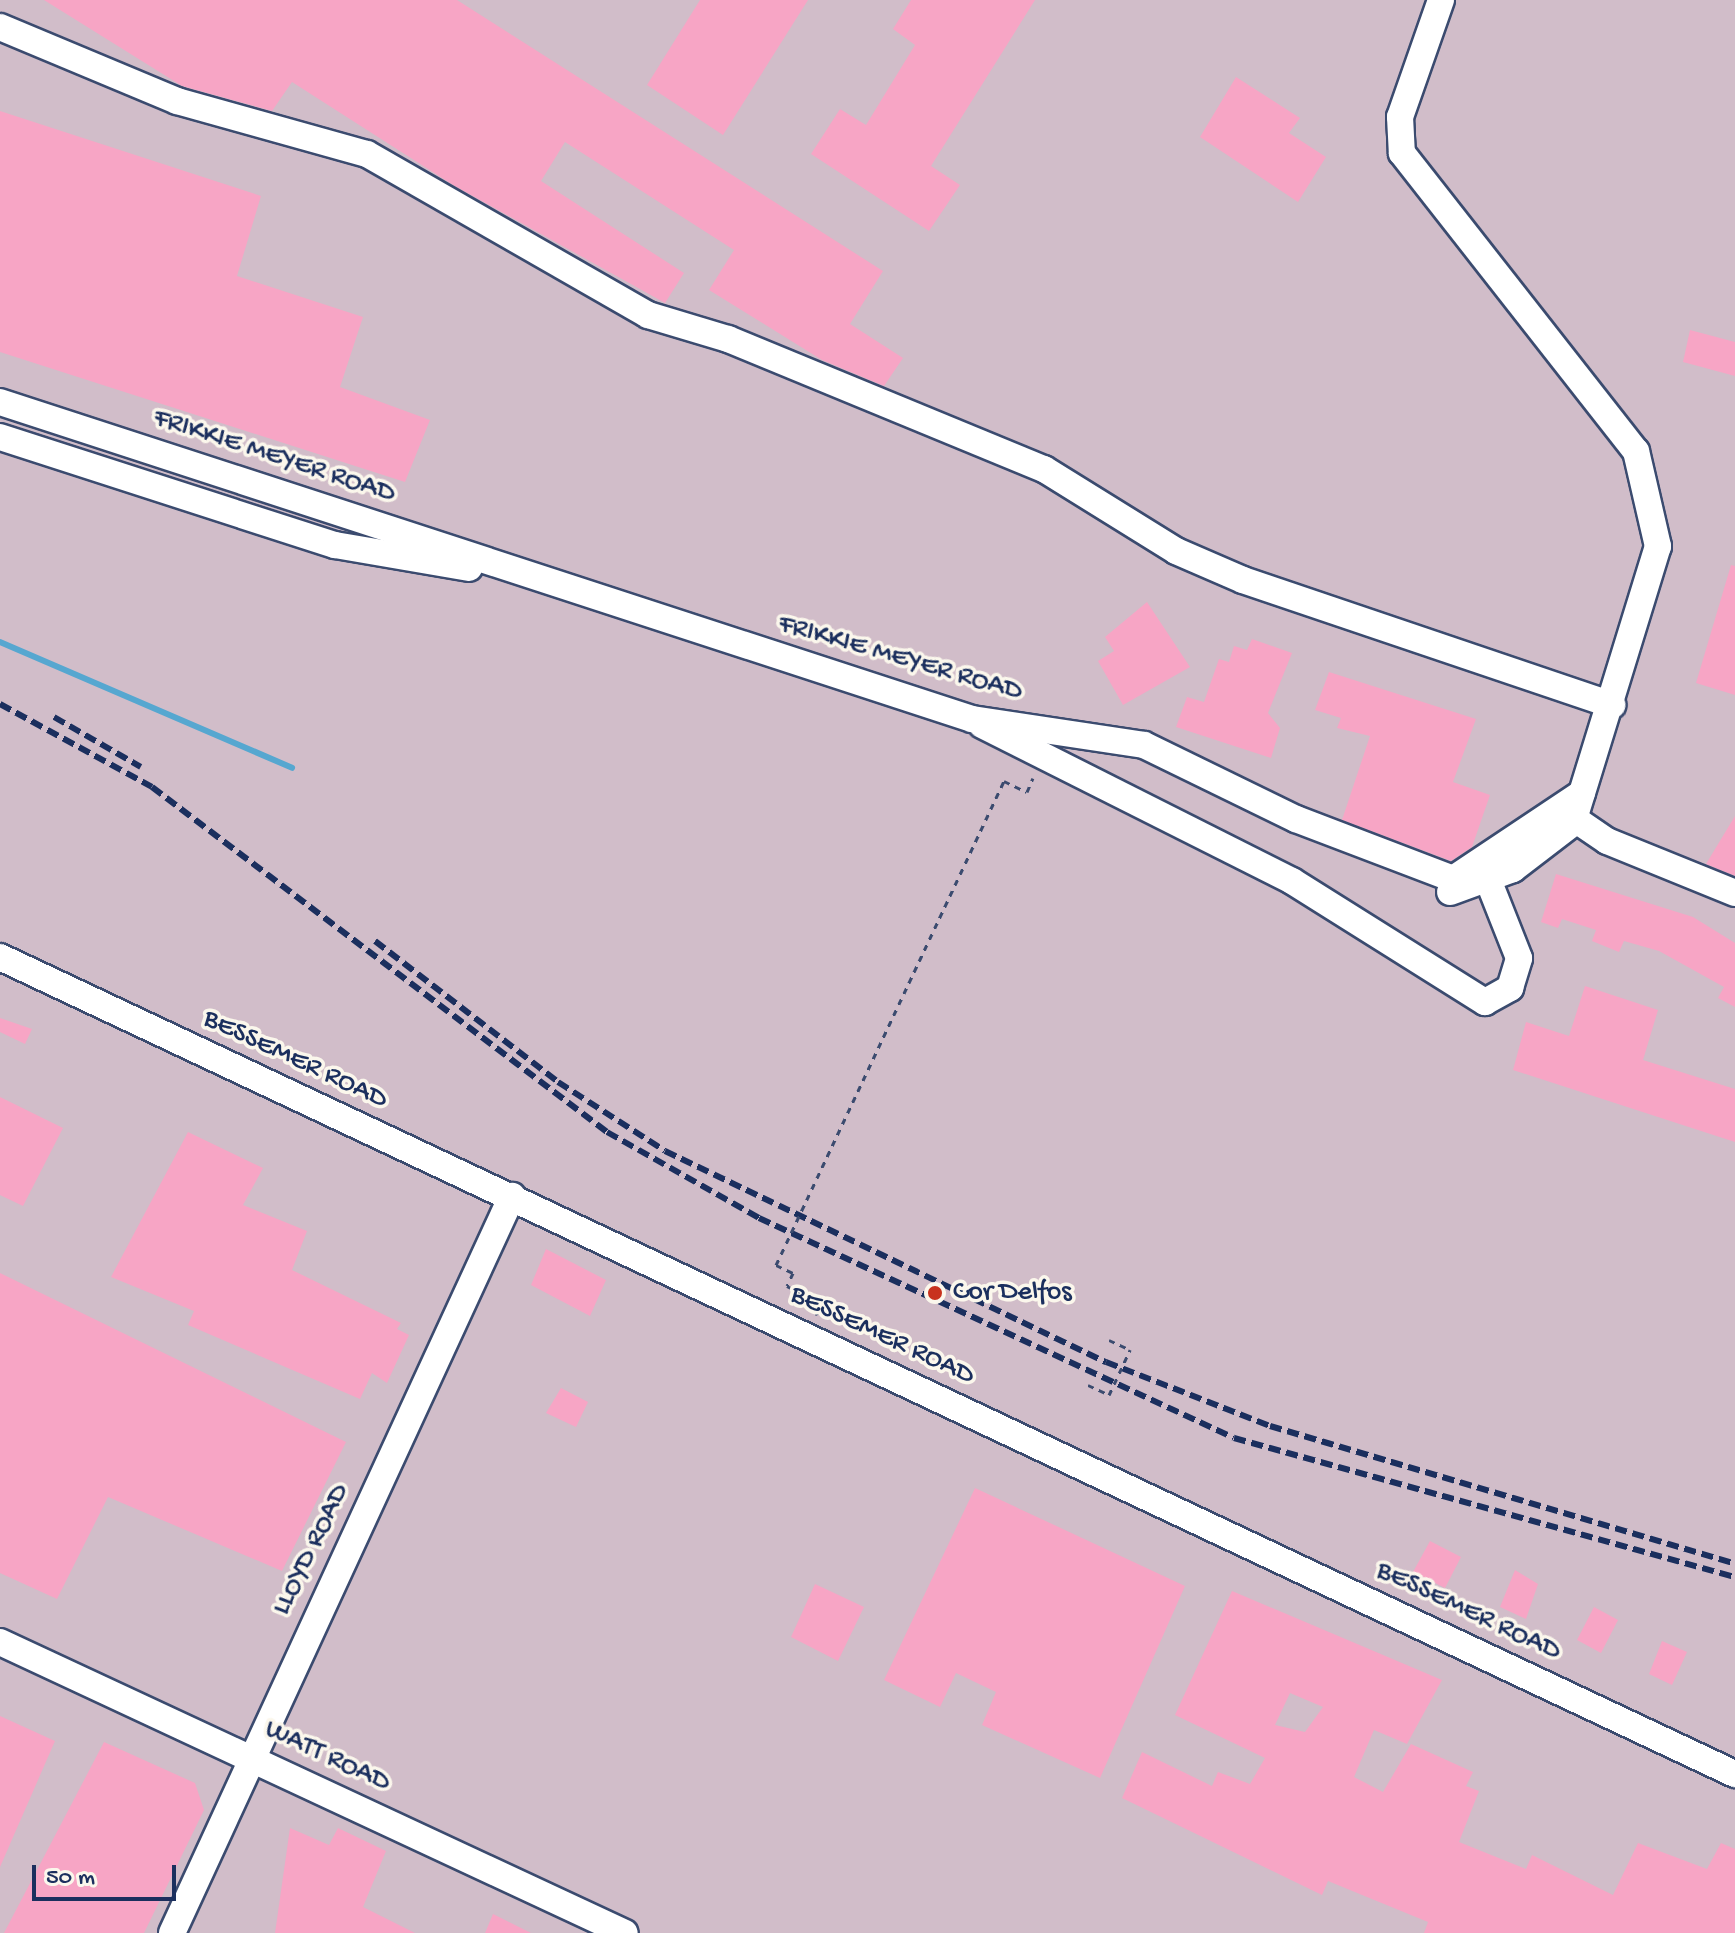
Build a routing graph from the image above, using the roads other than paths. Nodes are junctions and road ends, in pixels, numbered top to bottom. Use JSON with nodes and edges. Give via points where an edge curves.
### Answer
{"nodes":[{"id":1,"x":1441,"y":0,"type":"edge"},
{"id":2,"x":0,"y":27,"type":"edge"},
{"id":3,"x":0,"y":402,"type":"edge"},
{"id":4,"x":0,"y":437,"type":"edge"},
{"id":5,"x":527,"y":578,"type":"junction"},
{"id":6,"x":1612,"y":705,"type":"junction"},
{"id":7,"x":972,"y":719,"type":"junction"},
{"id":8,"x":1567,"y":816,"type":"junction"},
{"id":9,"x":1486,"y":872,"type":"junction"},
{"id":10,"x":1735,"y":893,"type":"edge"},
{"id":11,"x":0,"y":957,"type":"edge"},
{"id":12,"x":512,"y":1196,"type":"junction"},
{"id":13,"x":0,"y":1642,"type":"edge"},
{"id":14,"x":249,"y":1756,"type":"junction"},
{"id":15,"x":1735,"y":1774,"type":"edge"},
{"id":16,"x":172,"y":1933,"type":"edge"},
{"id":17,"x":625,"y":1933,"type":"edge"}],
"edges":[{"from":1,"to":6,"type":"street","via":[[1400,117],[1402,153],[1636,451],[1653,506],[1658,546]]},
{"from":2,"to":6,"type":"street","via":[[177,101],[367,154],[648,315],[728,339],[1044,469],[1176,551],[1243,580]]},
{"from":3,"to":5,"type":"street","name":"FRIKKIE MEYER ROAD"},
{"from":4,"to":5,"type":"street","name":"FRIKKIE MEYER ROAD","via":[[335,545]]},
{"from":5,"to":7,"type":"street","name":"FRIKKIE MEYER ROAD"},
{"from":6,"to":8,"type":"street","via":[[1582,793]]},
{"from":7,"to":9,"type":"street","name":"FRIKKIE MEYER ROAD","via":[[1144,745],[1296,819],[1453,879]]},
{"from":7,"to":9,"type":"street","via":[[1013,747],[1292,881],[1485,1002],[1510,988],[1519,965],[1516,935]]},
{"from":8,"to":9,"type":"street"},
{"from":8,"to":10,"type":"street"},
{"from":11,"to":12,"type":"street","name":"BESSEMER ROAD"},
{"from":12,"to":14,"type":"street","name":"LLOYD ROAD"},
{"from":12,"to":15,"type":"street","name":"BESSEMER ROAD"},
{"from":13,"to":14,"type":"street","name":"WATT ROAD"},
{"from":14,"to":16,"type":"street","name":"LLOYD ROAD"},
{"from":14,"to":17,"type":"street","name":"WATT ROAD"}]}
